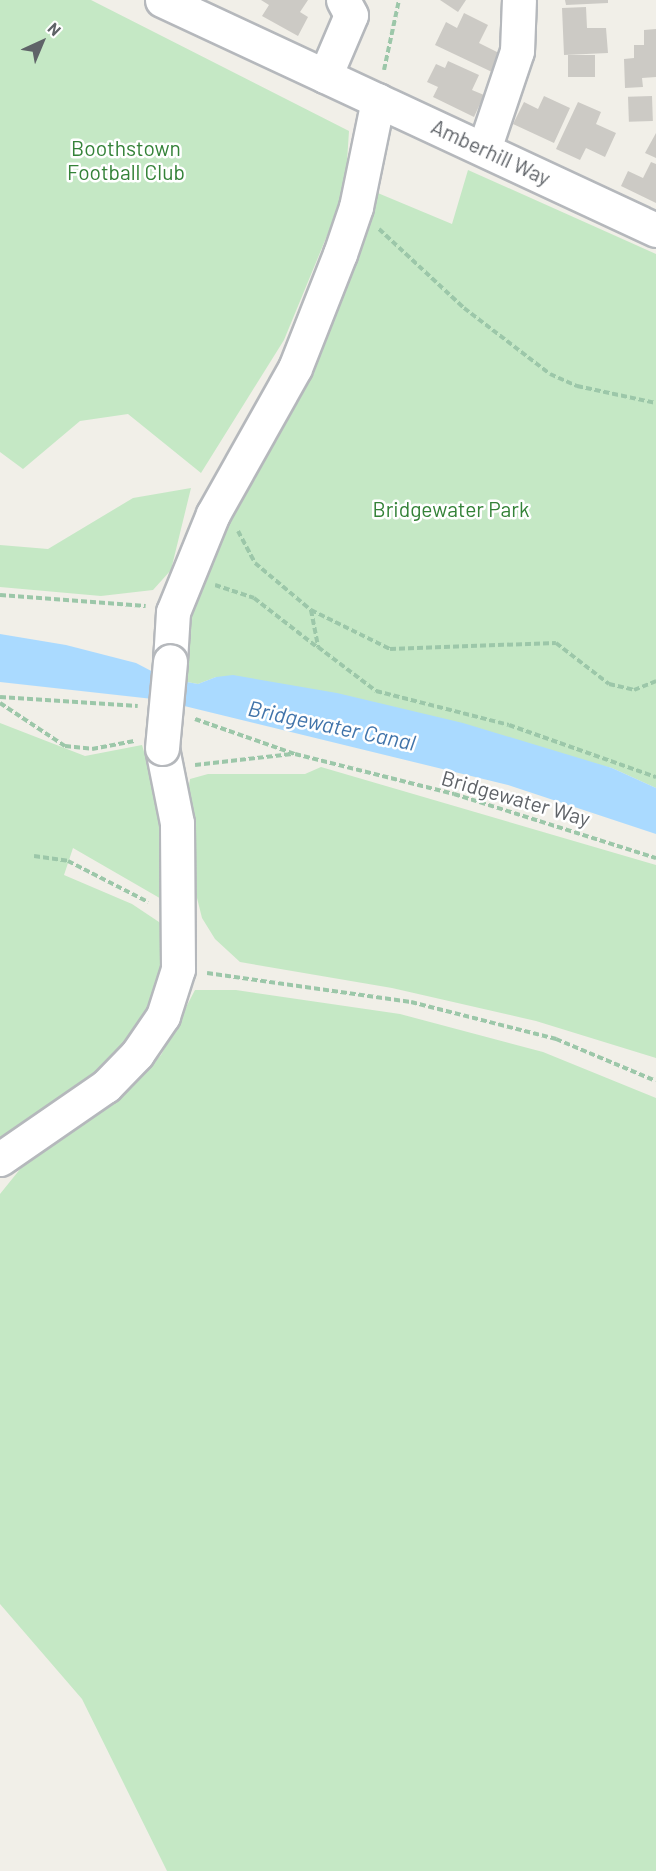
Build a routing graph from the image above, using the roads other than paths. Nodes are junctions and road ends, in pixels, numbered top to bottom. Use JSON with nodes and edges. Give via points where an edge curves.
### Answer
{"nodes":[{"id":1,"x":162,"y":0,"type":"edge"},
{"id":2,"x":343,"y":0,"type":"edge"},
{"id":3,"x":519,"y":0,"type":"edge"},
{"id":4,"x":325,"y":76,"type":"junction"},
{"id":5,"x":378,"y":100,"type":"junction"},
{"id":6,"x":484,"y":149,"type":"junction"},
{"id":7,"x":656,"y":230,"type":"edge"},
{"id":8,"x":0,"y":1159,"type":"edge"}],
"edges":[{"from":1,"to":4,"type":"street","name":"Amberhill Way"},
{"from":2,"to":4,"type":"street","via":[[351,15]]},
{"from":3,"to":6,"type":"street","via":[[518,51]]},
{"from":4,"to":5,"type":"street","name":"Amberhill Way"},
{"from":5,"to":6,"type":"street","name":"Amberhill Way"},
{"from":5,"to":8,"type":"street","bridge":true,"via":[[356,207],[295,368],[221,498],[173,612],[162,748],[177,823],[178,969],[163,1016],[137,1054],[106,1086]]},
{"from":6,"to":7,"type":"street","name":"Amberhill Way"}]}
